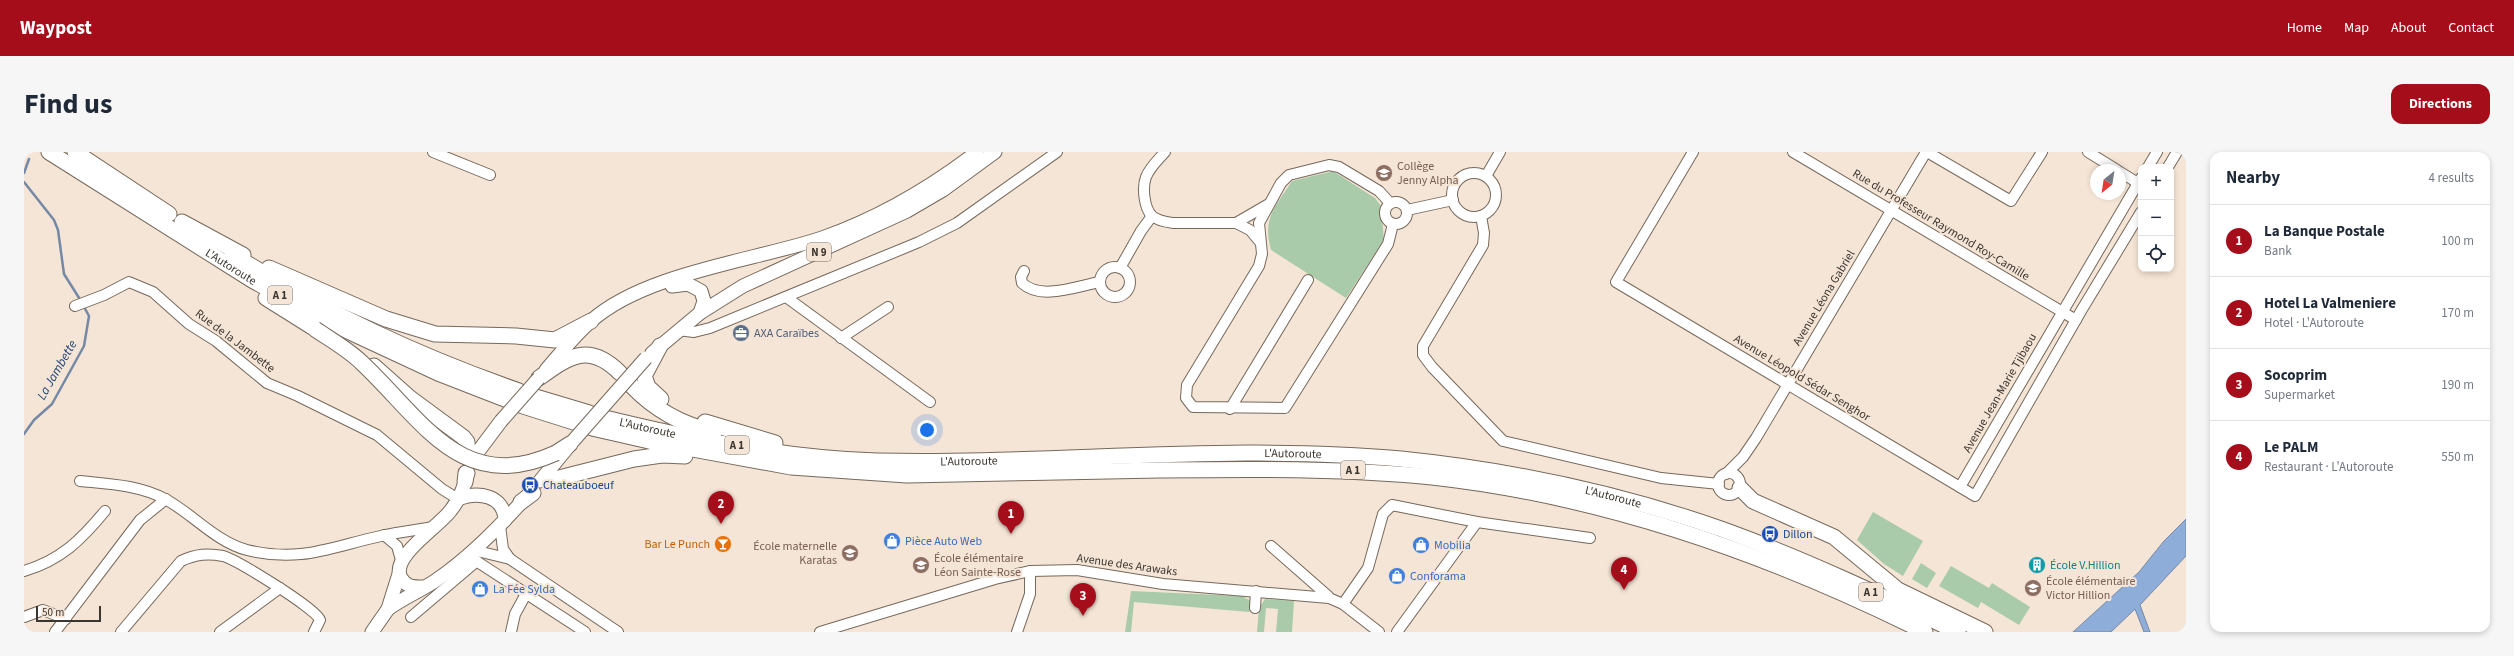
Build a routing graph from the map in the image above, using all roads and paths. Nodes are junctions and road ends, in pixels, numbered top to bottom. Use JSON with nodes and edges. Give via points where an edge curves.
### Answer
{"nodes":[{"id":1,"x":49,"y":152,"type":"edge"},
{"id":2,"x":433,"y":152,"type":"edge"},
{"id":3,"x":977,"y":152,"type":"edge"},
{"id":4,"x":995,"y":152,"type":"edge"},
{"id":5,"x":1057,"y":152,"type":"edge"},
{"id":6,"x":1164,"y":152,"type":"edge"},
{"id":7,"x":1500,"y":152,"type":"edge"},
{"id":8,"x":1693,"y":152,"type":"edge"},
{"id":9,"x":1793,"y":152,"type":"edge"},
{"id":10,"x":1927,"y":152,"type":"edge"},
{"id":11,"x":2042,"y":152,"type":"edge"},
{"id":12,"x":2088,"y":152,"type":"edge"},
{"id":13,"x":2156,"y":152,"type":"edge"},
{"id":14,"x":2178,"y":152,"type":"edge"},
{"id":15,"x":70,"y":157,"type":"edge"},
{"id":16,"x":2107,"y":164,"type":"edge"},
{"id":17,"x":2150,"y":164,"type":"edge"},
{"id":18,"x":2170,"y":164,"type":"edge"},
{"id":19,"x":2126,"y":174,"type":"edge"},
{"id":20,"x":490,"y":175,"type":"dead end"},
{"id":21,"x":1486,"y":176,"type":"junction"},
{"id":22,"x":2138,"y":179,"type":"edge"},
{"id":23,"x":2138,"y":183,"type":"edge"},
{"id":24,"x":1453,"y":200,"type":"junction"},
{"id":25,"x":1390,"y":203,"type":"junction"},
{"id":26,"x":1267,"y":205,"type":"junction"},
{"id":27,"x":1407,"y":210,"type":"junction"},
{"id":28,"x":1891,"y":210,"type":"junction"},
{"id":29,"x":1152,"y":216,"type":"junction"},
{"id":30,"x":1481,"y":216,"type":"junction"},
{"id":31,"x":2138,"y":217,"type":"edge"},
{"id":32,"x":182,"y":222,"type":"junction"},
{"id":33,"x":1236,"y":223,"type":"junction"},
{"id":34,"x":1393,"y":224,"type":"junction"},
{"id":35,"x":1260,"y":242,"type":"junction"},
{"id":36,"x":1120,"y":268,"type":"junction"},
{"id":37,"x":1024,"y":271,"type":"dead end"},
{"id":38,"x":1308,"y":280,"type":"dead end"},
{"id":39,"x":1100,"y":282,"type":"junction"},
{"id":40,"x":643,"y":290,"type":"junction"},
{"id":41,"x":786,"y":297,"type":"junction"},
{"id":42,"x":75,"y":306,"type":"dead end"},
{"id":43,"x":888,"y":307,"type":"dead end"},
{"id":44,"x":2062,"y":312,"type":"junction"},
{"id":45,"x":700,"y":313,"type":"junction"},
{"id":46,"x":2076,"y":320,"type":"junction"},
{"id":47,"x":591,"y":321,"type":"junction"},
{"id":48,"x":316,"y":329,"type":"junction"},
{"id":49,"x":678,"y":330,"type":"junction"},
{"id":50,"x":841,"y":338,"type":"junction"},
{"id":51,"x":660,"y":346,"type":"joint"},
{"id":52,"x":648,"y":360,"type":"junction"},
{"id":53,"x":620,"y":373,"type":"dead end"},
{"id":54,"x":539,"y":378,"type":"junction"},
{"id":55,"x":1789,"y":384,"type":"junction"},
{"id":56,"x":632,"y":386,"type":"dead end"},
{"id":57,"x":521,"y":399,"type":"junction"},
{"id":58,"x":930,"y":402,"type":"dead end"},
{"id":59,"x":1230,"y":409,"type":"junction"},
{"id":60,"x":590,"y":421,"type":"junction"},
{"id":61,"x":572,"y":442,"type":"junction"},
{"id":62,"x":775,"y":443,"type":"junction"},
{"id":63,"x":471,"y":456,"type":"joint"},
{"id":64,"x":1744,"y":457,"type":"junction"},
{"id":65,"x":876,"y":460,"type":"junction"},
{"id":66,"x":755,"y":462,"type":"junction"},
{"id":67,"x":1726,"y":474,"type":"junction"},
{"id":68,"x":466,"y":476,"type":"dead end"},
{"id":69,"x":80,"y":481,"type":"dead end"},
{"id":70,"x":1738,"y":482,"type":"junction"},
{"id":71,"x":1719,"y":484,"type":"junction"},
{"id":72,"x":1960,"y":487,"type":"junction"},
{"id":73,"x":536,"y":490,"type":"junction"},
{"id":74,"x":166,"y":499,"type":"junction"},
{"id":75,"x":458,"y":499,"type":"junction"},
{"id":76,"x":105,"y":511,"type":"dead end"},
{"id":77,"x":1477,"y":522,"type":"junction"},
{"id":78,"x":502,"y":523,"type":"junction"},
{"id":79,"x":435,"y":527,"type":"junction"},
{"id":80,"x":384,"y":535,"type":"junction"},
{"id":81,"x":1590,"y":538,"type":"dead end"},
{"id":82,"x":1271,"y":546,"type":"dead end"},
{"id":83,"x":1783,"y":553,"type":"junction"},
{"id":84,"x":473,"y":555,"type":"junction"},
{"id":85,"x":510,"y":559,"type":"junction"},
{"id":86,"x":401,"y":560,"type":"junction"},
{"id":87,"x":24,"y":571,"type":"edge"},
{"id":88,"x":1030,"y":571,"type":"junction"},
{"id":89,"x":399,"y":574,"type":"junction"},
{"id":90,"x":422,"y":587,"type":"junction"},
{"id":91,"x":280,"y":588,"type":"junction"},
{"id":92,"x":1256,"y":591,"type":"junction"},
{"id":93,"x":526,"y":594,"type":"junction"},
{"id":94,"x":1329,"y":598,"type":"junction"},
{"id":95,"x":1343,"y":604,"type":"junction"},
{"id":96,"x":1256,"y":608,"type":"dead end"},
{"id":97,"x":388,"y":609,"type":"junction"},
{"id":98,"x":1941,"y":612,"type":"junction"},
{"id":99,"x":24,"y":617,"type":"edge"},
{"id":100,"x":411,"y":617,"type":"dead end"},
{"id":101,"x":66,"y":619,"type":"junction"},
{"id":102,"x":596,"y":619,"type":"junction"},
{"id":103,"x":55,"y":632,"type":"edge"},
{"id":104,"x":121,"y":632,"type":"edge"},
{"id":105,"x":220,"y":632,"type":"edge"},
{"id":106,"x":314,"y":632,"type":"edge"},
{"id":107,"x":372,"y":632,"type":"edge"},
{"id":108,"x":511,"y":632,"type":"edge"},
{"id":109,"x":586,"y":632,"type":"edge"},
{"id":110,"x":618,"y":632,"type":"edge"},
{"id":111,"x":820,"y":632,"type":"edge"},
{"id":112,"x":1017,"y":632,"type":"edge"},
{"id":113,"x":1379,"y":632,"type":"edge"},
{"id":114,"x":1397,"y":632,"type":"edge"},
{"id":115,"x":1926,"y":632,"type":"edge"},
{"id":116,"x":1958,"y":632,"type":"edge"},
{"id":117,"x":1985,"y":632,"type":"edge"}],
"edges":[{"from":1,"to":15,"type":"highway","name":"L'Autoroute","number":"A 1"},
{"from":2,"to":20,"type":"street"},
{"from":3,"to":40,"type":"main road","number":"N 9","via":[[934,184],[865,220],[788,249],[671,280]]},
{"from":4,"to":45,"type":"main road","number":"N 9","via":[[943,190],[908,211],[747,284]]},
{"from":5,"to":41,"type":"street","via":[[957,223],[920,242]]},
{"from":6,"to":29,"type":"street","via":[[1149,169],[1143,185]]},
{"from":7,"to":21,"type":"street"},
{"from":8,"to":55,"type":"street","name":"Avenue Léopold Sédar Senghor","via":[[1616,282]]},
{"from":9,"to":28,"type":"street","name":"Rue du Professeur Raymond Roy-Camille"},
{"from":10,"to":11,"type":"street","via":[[2011,201]]},
{"from":10,"to":28,"type":"street","name":"Avenue Léona Gabriel"},
{"from":12,"to":16,"type":"street"},
{"from":13,"to":17,"type":"street"},
{"from":14,"to":18,"type":"street"},
{"from":15,"to":32,"type":"highway","name":"L'Autoroute","number":"A 1"},
{"from":15,"to":48,"type":"highway","via":[[160,231]]},
{"from":15,"to":57,"type":"highway","name":"L'Autoroute","number":"A 1","via":[[252,280],[322,319],[438,373]]},
{"from":19,"to":22,"type":"street"},
{"from":21,"to":24,"type":"street","via":[[1471,173],[1458,179],[1452,193]]},
{"from":21,"to":30,"type":"street","via":[[1494,186],[1496,199],[1490,210]]},
{"from":23,"to":44,"type":"street","name":"Avenue Jean-Marie Tjibaou"},
{"from":24,"to":27,"type":"street"},
{"from":24,"to":30,"type":"street","via":[[1456,207],[1467,215]]},
{"from":25,"to":26,"type":"street","via":[[1379,191],[1339,167],[1329,165],[1289,175],[1280,183]]},
{"from":25,"to":27,"type":"street","via":[[1400,202]]},
{"from":25,"to":34,"type":"street","via":[[1385,216]]},
{"from":26,"to":33,"type":"street"},
{"from":26,"to":35,"type":"street","via":[[1259,223]]},
{"from":27,"to":34,"type":"street","via":[[1404,221]]},
{"from":28,"to":44,"type":"street","name":"Rue du Professeur Raymond Roy-Camille"},
{"from":28,"to":55,"type":"street","name":"Avenue Léona Gabriel"},
{"from":29,"to":33,"type":"street","via":[[1173,223]]},
{"from":29,"to":36,"type":"street","via":[[1141,230]]},
{"from":30,"to":71,"type":"street","via":[[1483,245],[1422,349],[1423,355],[1432,366],[1500,439],[1506,442],[1661,478]]},
{"from":31,"to":46,"type":"street"},
{"from":32,"to":47,"type":"highway","via":[[258,263],[386,320],[422,331],[555,340]]},
{"from":32,"to":57,"type":"highway","name":"L'Autoroute","number":"A 1","via":[[256,270],[316,304],[389,341]]},
{"from":33,"to":35,"type":"street","via":[[1250,230]]},
{"from":34,"to":59,"type":"street","via":[[1388,244],[1285,408]]},
{"from":35,"to":59,"type":"street","via":[[1262,254],[1259,266],[1187,385],[1186,398],[1193,407]]},
{"from":36,"to":39,"type":"street","via":[[1106,270]]},
{"from":36,"to":39,"type":"street","via":[[1129,280],[1125,293],[1116,297],[1106,294]]},
{"from":37,"to":39,"type":"street","via":[[1021,276],[1022,282],[1034,291],[1061,290]]},
{"from":38,"to":59,"type":"street"},
{"from":40,"to":45,"type":"main road","via":[[682,284],[692,285],[704,296]]},
{"from":40,"to":47,"type":"main road","number":"N 9"},
{"from":41,"to":49,"type":"street","via":[[710,328],[694,332]]},
{"from":41,"to":50,"type":"street"},
{"from":42,"to":75,"type":"street","name":"Rue de la Jambette","via":[[129,282],[153,292],[189,324],[216,341],[267,383],[377,435],[442,489]]},
{"from":43,"to":50,"type":"street"},
{"from":44,"to":46,"type":"street","name":"Rue du Professeur Raymond Roy-Camille"},
{"from":44,"to":72,"type":"street","name":"Avenue Jean-Marie Tjibaou"},
{"from":45,"to":49,"type":"main road","number":"N 9"},
{"from":46,"to":72,"type":"street","name":"Avenue Léopold Sédar Senghor","via":[[1975,496]]},
{"from":47,"to":54,"type":"main road","number":"N 9"},
{"from":48,"to":61,"type":"highway","bridge":true,"via":[[361,361],[440,441],[458,455],[490,466],[510,467],[539,461]]},
{"from":48,"to":63,"type":"highway","bridge":true,"via":[[362,356],[410,398],[463,438],[467,442]]},
{"from":49,"to":51,"type":"main road","number":"N 9"},
{"from":50,"to":58,"type":"street"},
{"from":51,"to":52,"type":"highway"},
{"from":52,"to":61,"type":"main road","bridge":true},
{"from":52,"to":62,"type":"highway","via":[[644,379],[655,395],[708,423]]},
{"from":53,"to":54,"type":"highway","via":[[603,358],[580,354]]},
{"from":54,"to":63,"type":"main road","bridge":true},
{"from":55,"to":64,"type":"street","name":"Avenue Léona Gabriel"},
{"from":55,"to":72,"type":"street","name":"Avenue Léopold Sédar Senghor"},
{"from":56,"to":62,"type":"highway","via":[[660,409],[688,424],[719,434]]},
{"from":57,"to":60,"type":"highway","name":"L'Autoroute","number":"A 1"},
{"from":60,"to":65,"type":"highway","name":"L'Autoroute","number":"A 1","via":[[775,451]]},
{"from":60,"to":66,"type":"highway","name":"L'Autoroute","number":"A 1"},
{"from":61,"to":73,"type":"main road"},
{"from":62,"to":65,"type":"highway"},
{"from":64,"to":67,"type":"street","name":"Avenue Léona Gabriel"},
{"from":64,"to":70,"type":"street","name":"Avenue Léona Gabriel"},
{"from":65,"to":83,"type":"highway","name":"L'Autoroute","number":"A 1","via":[[1242,455],[1399,459],[1447,464],[1558,483],[1653,507]]},
{"from":66,"to":73,"type":"highway","via":[[662,455],[621,462]]},
{"from":66,"to":115,"type":"highway","name":"L'Autoroute","number":"A 1","via":[[799,468],[907,475],[1248,469],[1345,470],[1495,486],[1637,518],[1707,539],[1819,582]]},
{"from":67,"to":70,"type":"street"},
{"from":67,"to":71,"type":"street"},
{"from":68,"to":75,"type":"main road"},
{"from":69,"to":74,"type":"street","via":[[133,487]]},
{"from":70,"to":71,"type":"street","via":[[1736,493],[1729,495],[1723,493]]},
{"from":70,"to":98,"type":"highway","via":[[1753,501],[1834,537],[1888,584]]},
{"from":73,"to":78,"type":"main road"},
{"from":74,"to":80,"type":"street","via":[[231,543],[273,555],[315,554]]},
{"from":74,"to":101,"type":"street","via":[[140,520]]},
{"from":75,"to":78,"type":"main road","via":[[475,494],[493,499],[503,511]]},
{"from":75,"to":79,"type":"main road","via":[[447,516]]},
{"from":76,"to":87,"type":"street","via":[[83,538],[62,554]]},
{"from":77,"to":81,"type":"street"},
{"from":77,"to":95,"type":"street","via":[[1392,505],[1383,514],[1368,568]]},
{"from":77,"to":114,"type":"street"},
{"from":78,"to":84,"type":"main road"},
{"from":78,"to":85,"type":"street","via":[[503,549]]},
{"from":79,"to":80,"type":"street"},
{"from":79,"to":86,"type":"main road"},
{"from":80,"to":86,"type":"street","via":[[397,546]]},
{"from":82,"to":94,"type":"street"},
{"from":83,"to":98,"type":"highway"},
{"from":83,"to":116,"type":"highway","name":"L'Autoroute","number":"A 1"},
{"from":84,"to":85,"type":"street"},
{"from":84,"to":90,"type":"main road"},
{"from":84,"to":93,"type":"street"},
{"from":84,"to":100,"type":"street"},
{"from":85,"to":102,"type":"street"},
{"from":86,"to":89,"type":"main road"},
{"from":88,"to":92,"type":"street","name":"Avenue des Arawaks","via":[[1076,570],[1163,584]]},
{"from":88,"to":111,"type":"street","name":"Avenue des Arawaks","via":[[995,579]]},
{"from":88,"to":112,"type":"street","via":[[1030,594]]},
{"from":89,"to":90,"type":"main road","via":[[405,583],[413,587]]},
{"from":89,"to":97,"type":"main road"},
{"from":90,"to":97,"type":"main road"},
{"from":91,"to":104,"type":"street","via":[[225,557],[207,554],[192,556],[181,560]]},
{"from":91,"to":105,"type":"street"},
{"from":91,"to":106,"type":"street","via":[[319,616],[319,623]]},
{"from":92,"to":94,"type":"street","name":"Avenue des Arawaks"},
{"from":92,"to":96,"type":"street"},
{"from":93,"to":108,"type":"street"},
{"from":93,"to":109,"type":"street"},
{"from":94,"to":95,"type":"street","name":"Avenue des Arawaks"},
{"from":95,"to":113,"type":"street","name":"Avenue des Arawaks"},
{"from":97,"to":107,"type":"main road"},
{"from":98,"to":117,"type":"highway"},
{"from":99,"to":101,"type":"street","via":[[43,610]]},
{"from":101,"to":103,"type":"street"},
{"from":102,"to":109,"type":"street"},
{"from":102,"to":110,"type":"street"}]}
